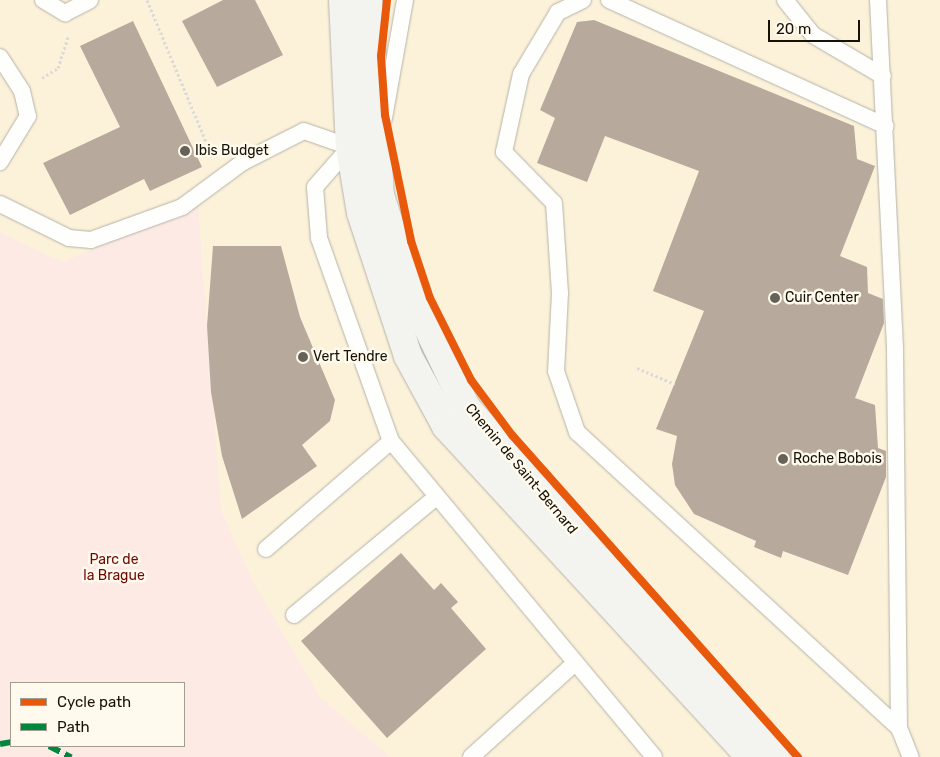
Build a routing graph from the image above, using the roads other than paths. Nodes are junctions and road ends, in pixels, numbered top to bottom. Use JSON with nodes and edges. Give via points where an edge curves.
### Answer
{"nodes":[{"id":1,"x":43,"y":0,"type":"edge"},
{"id":2,"x":90,"y":0,"type":"edge"},
{"id":3,"x":343,"y":0,"type":"edge"},
{"id":4,"x":368,"y":0,"type":"edge"},
{"id":5,"x":405,"y":0,"type":"edge"},
{"id":6,"x":583,"y":0,"type":"edge"},
{"id":7,"x":608,"y":0,"type":"edge"},
{"id":8,"x":785,"y":0,"type":"edge"},
{"id":9,"x":878,"y":0,"type":"edge"},
{"id":10,"x":0,"y":57,"type":"edge"},
{"id":11,"x":883,"y":76,"type":"junction"},
{"id":12,"x":886,"y":126,"type":"junction"},
{"id":13,"x":350,"y":147,"type":"junction"},
{"id":14,"x":377,"y":157,"type":"junction"},
{"id":15,"x":0,"y":162,"type":"edge"},
{"id":16,"x":0,"y":204,"type":"edge"},
{"id":17,"x":391,"y":441,"type":"junction"},
{"id":18,"x":436,"y":497,"type":"junction"},
{"id":19,"x":266,"y":549,"type":"dead end"},
{"id":20,"x":294,"y":615,"type":"dead end"},
{"id":21,"x":575,"y":662,"type":"junction"},
{"id":22,"x":899,"y":728,"type":"junction"},
{"id":23,"x":471,"y":757,"type":"edge"},
{"id":24,"x":654,"y":757,"type":"edge"},
{"id":25,"x":750,"y":757,"type":"edge"},
{"id":26,"x":781,"y":757,"type":"edge"},
{"id":27,"x":911,"y":757,"type":"edge"}],
"edges":[{"from":1,"to":2,"type":"lane","via":[[65,13]]},
{"from":3,"to":13,"type":"main road","name":"Chemin de Saint-Bernard"},
{"from":4,"to":14,"type":"main road","name":"Chemin de Saint-Bernard"},
{"from":5,"to":14,"type":"lane"},
{"from":6,"to":22,"type":"lane","via":[[558,12],[521,74],[504,152],[554,203],[560,293],[556,371],[577,432]]},
{"from":7,"to":12,"type":"lane"},
{"from":8,"to":11,"type":"lane","via":[[813,35]]},
{"from":9,"to":11,"type":"lane"},
{"from":10,"to":15,"type":"lane","via":[[22,91],[28,116]]},
{"from":11,"to":12,"type":"lane"},
{"from":12,"to":22,"type":"lane","via":[[895,348]]},
{"from":13,"to":16,"type":"lane","via":[[304,131],[243,162],[222,181],[182,207],[91,240],[70,238]]},
{"from":13,"to":17,"type":"lane","via":[[315,187],[319,238]]},
{"from":13,"to":25,"type":"main road","name":"Chemin de Saint-Bernard","via":[[361,213],[408,356],[446,426]]},
{"from":14,"to":26,"type":"main road","name":"Chemin de Saint-Bernard","via":[[380,195],[412,295],[466,407],[581,539]]},
{"from":17,"to":18,"type":"lane"},
{"from":17,"to":19,"type":"lane"},
{"from":18,"to":20,"type":"lane"},
{"from":18,"to":21,"type":"lane"},
{"from":21,"to":23,"type":"lane"},
{"from":21,"to":24,"type":"lane"},
{"from":22,"to":27,"type":"lane"}]}
